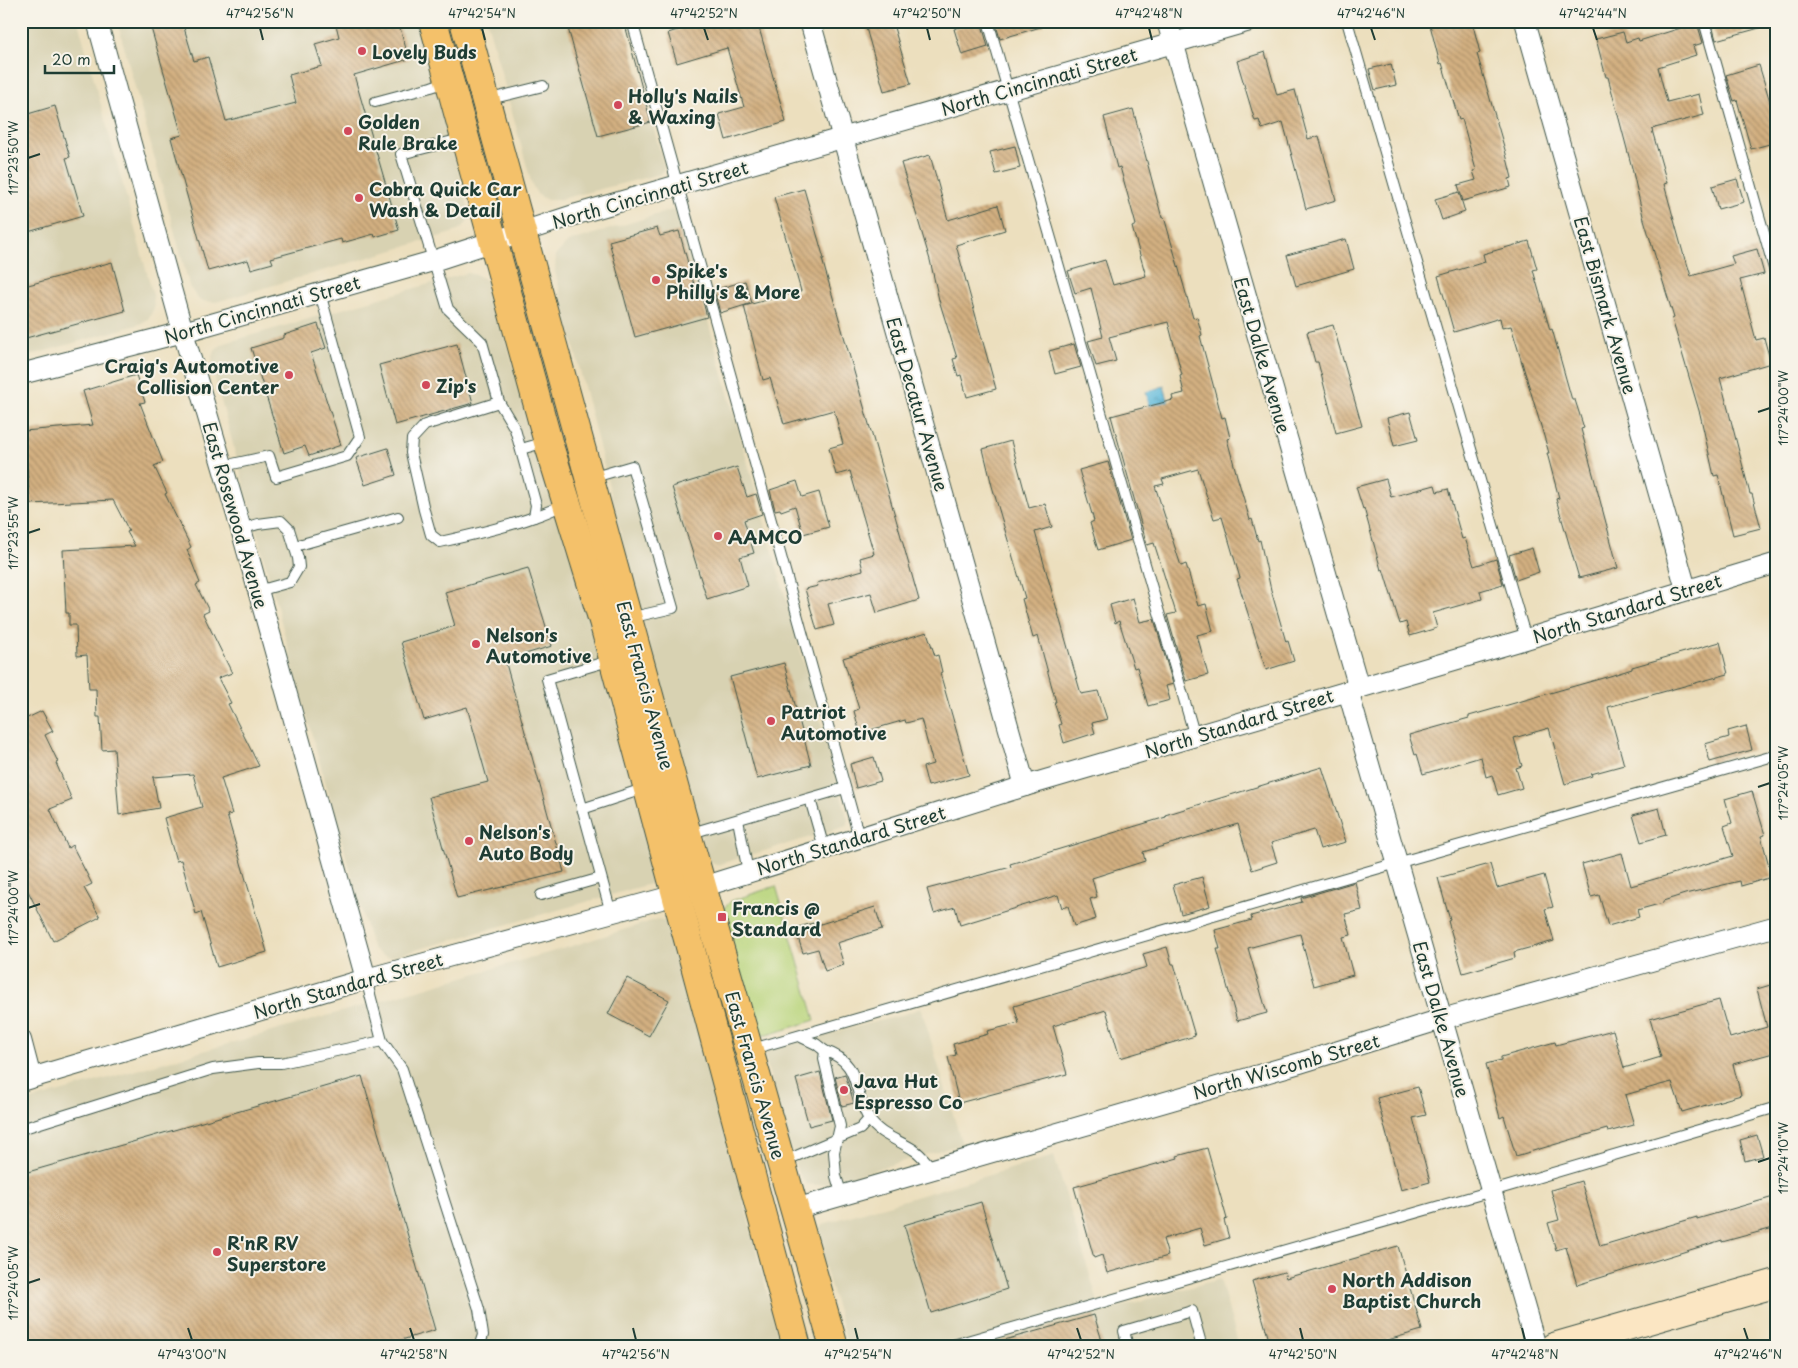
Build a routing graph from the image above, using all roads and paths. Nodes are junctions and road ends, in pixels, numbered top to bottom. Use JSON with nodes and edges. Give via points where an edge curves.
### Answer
{"nodes":[{"id":1,"x":97,"y":21,"type":"edge"},
{"id":2,"x":433,"y":21,"type":"edge"},
{"id":3,"x":464,"y":21,"type":"edge"},
{"id":4,"x":632,"y":21,"type":"edge"},
{"id":5,"x":810,"y":21,"type":"edge"},
{"id":6,"x":988,"y":21,"type":"edge"},
{"id":7,"x":1167,"y":21,"type":"edge"},
{"id":8,"x":1250,"y":21,"type":"edge"},
{"id":9,"x":1346,"y":21,"type":"edge"},
{"id":10,"x":1525,"y":21,"type":"edge"},
{"id":11,"x":1704,"y":21,"type":"edge"},
{"id":12,"x":1173,"y":43,"type":"junction"},
{"id":13,"x":450,"y":81,"type":"junction"},
{"id":14,"x":543,"y":86,"type":"dead end"},
{"id":15,"x":1007,"y":91,"type":"junction"},
{"id":16,"x":486,"y":100,"type":"junction"},
{"id":17,"x":375,"y":102,"type":"dead end"},
{"id":18,"x":843,"y":137,"type":"junction"},
{"id":19,"x":465,"y":138,"type":"junction"},
{"id":20,"x":678,"y":185,"type":"junction"},
{"id":21,"x":522,"y":232,"type":"junction"},
{"id":22,"x":494,"y":242,"type":"junction"},
{"id":23,"x":433,"y":261,"type":"junction"},
{"id":24,"x":1777,"y":278,"type":"edge"},
{"id":25,"x":320,"y":293,"type":"junction"},
{"id":26,"x":183,"y":332,"type":"junction"},
{"id":27,"x":21,"y":374,"type":"edge"},
{"id":28,"x":498,"y":402,"type":"junction"},
{"id":29,"x":548,"y":442,"type":"junction"},
{"id":30,"x":520,"y":450,"type":"junction"},
{"id":31,"x":223,"y":466,"type":"junction"},
{"id":32,"x":590,"y":478,"type":"junction"},
{"id":33,"x":566,"y":502,"type":"junction"},
{"id":34,"x":398,"y":517,"type":"dead end"},
{"id":35,"x":534,"y":517,"type":"junction"},
{"id":36,"x":241,"y":529,"type":"junction"},
{"id":37,"x":295,"y":546,"type":"junction"},
{"id":38,"x":1777,"y":563,"type":"edge"},
{"id":39,"x":1686,"y":589,"type":"junction"},
{"id":40,"x":258,"y":591,"type":"junction"},
{"id":41,"x":628,"y":618,"type":"junction"},
{"id":42,"x":1526,"y":639,"type":"junction"},
{"id":43,"x":613,"y":660,"type":"junction"},
{"id":44,"x":1353,"y":689,"type":"junction"},
{"id":45,"x":1195,"y":737,"type":"junction"},
{"id":46,"x":1777,"y":756,"type":"edge"},
{"id":47,"x":1025,"y":786,"type":"junction"},
{"id":48,"x":647,"y":788,"type":"junction"},
{"id":49,"x":845,"y":788,"type":"junction"},
{"id":50,"x":810,"y":798,"type":"junction"},
{"id":51,"x":582,"y":809,"type":"junction"},
{"id":52,"x":738,"y":820,"type":"junction"},
{"id":53,"x":687,"y":834,"type":"junction"},
{"id":54,"x":859,"y":837,"type":"junction"},
{"id":55,"x":824,"y":848,"type":"junction"},
{"id":56,"x":1397,"y":863,"type":"junction"},
{"id":57,"x":748,"y":872,"type":"junction"},
{"id":58,"x":600,"y":878,"type":"junction"},
{"id":59,"x":702,"y":887,"type":"junction"},
{"id":60,"x":541,"y":895,"type":"dead end"},
{"id":61,"x":676,"y":895,"type":"junction"},
{"id":62,"x":610,"y":913,"type":"junction"},
{"id":63,"x":1777,"y":926,"type":"edge"},
{"id":64,"x":366,"y":979,"type":"junction"},
{"id":65,"x":1442,"y":1019,"type":"junction"},
{"id":66,"x":799,"y":1036,"type":"junction"},
{"id":67,"x":21,"y":1040,"type":"edge"},
{"id":68,"x":382,"y":1040,"type":"junction"},
{"id":69,"x":749,"y":1050,"type":"junction"},
{"id":70,"x":825,"y":1051,"type":"junction"},
{"id":71,"x":26,"y":1079,"type":"edge"},
{"id":72,"x":1777,"y":1107,"type":"edge"},
{"id":73,"x":869,"y":1119,"type":"junction"},
{"id":74,"x":21,"y":1129,"type":"edge"},
{"id":75,"x":836,"y":1140,"type":"junction"},
{"id":76,"x":781,"y":1162,"type":"junction"},
{"id":77,"x":933,"y":1170,"type":"junction"},
{"id":78,"x":1492,"y":1191,"type":"junction"},
{"id":79,"x":842,"y":1196,"type":"junction"},
{"id":80,"x":795,"y":1210,"type":"junction"},
{"id":81,"x":1777,"y":1283,"type":"edge"},
{"id":82,"x":479,"y":1347,"type":"edge"},
{"id":83,"x":798,"y":1347,"type":"edge"},
{"id":84,"x":834,"y":1347,"type":"edge"},
{"id":85,"x":946,"y":1347,"type":"edge"},
{"id":86,"x":1128,"y":1347,"type":"edge"},
{"id":87,"x":1202,"y":1347,"type":"edge"},
{"id":88,"x":1536,"y":1347,"type":"edge"},
{"id":89,"x":1554,"y":1347,"type":"edge"}],
"edges":[{"from":1,"to":26,"type":"street","name":"East Rosewood Avenue"},
{"from":2,"to":13,"type":"main road","name":"East Francis Avenue"},
{"from":3,"to":16,"type":"main road","name":"East Francis Avenue"},
{"from":4,"to":20,"type":"lane"},
{"from":5,"to":18,"type":"street","name":"East Decatur Avenue"},
{"from":6,"to":15,"type":"lane"},
{"from":7,"to":12,"type":"street","name":"East Dalke Avenue"},
{"from":8,"to":12,"type":"street","name":"North Cincinnati Street"},
{"from":9,"to":42,"type":"lane"},
{"from":10,"to":39,"type":"street","name":"East Bismark Avenue"},
{"from":11,"to":24,"type":"lane"},
{"from":12,"to":15,"type":"street","name":"North Cincinnati Street"},
{"from":12,"to":44,"type":"street","name":"East Dalke Avenue"},
{"from":13,"to":17,"type":"lane"},
{"from":13,"to":19,"type":"main road","name":"East Francis Avenue"},
{"from":14,"to":16,"type":"lane"},
{"from":15,"to":18,"type":"street","name":"North Cincinnati Street"},
{"from":15,"to":45,"type":"lane"},
{"from":16,"to":21,"type":"main road","name":"East Francis Avenue"},
{"from":18,"to":20,"type":"street","name":"North Cincinnati Street"},
{"from":18,"to":47,"type":"street","name":"East Decatur Avenue"},
{"from":19,"to":22,"type":"main road","name":"East Francis Avenue"},
{"from":19,"to":23,"type":"lane","via":[[402,154]]},
{"from":20,"to":21,"type":"street","name":"North Cincinnati Street"},
{"from":20,"to":49,"type":"lane"},
{"from":21,"to":22,"type":"street","name":"North Cincinnati Street"},
{"from":21,"to":32,"type":"main road","name":"East Francis Avenue"},
{"from":22,"to":23,"type":"street","name":"North Cincinnati Street"},
{"from":22,"to":29,"type":"main road","name":"East Francis Avenue"},
{"from":23,"to":25,"type":"street","name":"North Cincinnati Street"},
{"from":23,"to":28,"type":"lane","via":[[448,309],[482,342]]},
{"from":25,"to":26,"type":"street","name":"North Cincinnati Street"},
{"from":25,"to":31,"type":"lane","via":[[360,437],[347,456],[276,477],[270,456]]},
{"from":26,"to":27,"type":"street","name":"North Cincinnati Street"},
{"from":26,"to":31,"type":"street","name":"East Rosewood Avenue"},
{"from":28,"to":30,"type":"lane","via":[[515,429]]},
{"from":28,"to":35,"type":"lane","via":[[424,425],[412,438],[411,453],[428,526],[431,535],[440,542]]},
{"from":29,"to":30,"type":"lane"},
{"from":29,"to":33,"type":"main road","name":"East Francis Avenue"},
{"from":30,"to":35,"type":"lane","via":[[536,505]]},
{"from":31,"to":36,"type":"street","name":"East Rosewood Avenue"},
{"from":32,"to":41,"type":"main road","name":"East Francis Avenue"},
{"from":32,"to":41,"type":"lane","via":[[632,466],[673,608]]},
{"from":33,"to":35,"type":"lane","via":[[553,512]]},
{"from":33,"to":43,"type":"main road","name":"East Francis Avenue"},
{"from":34,"to":37,"type":"lane"},
{"from":36,"to":37,"type":"lane","via":[[281,521],[289,529]]},
{"from":36,"to":40,"type":"street","name":"East Rosewood Avenue"},
{"from":37,"to":40,"type":"lane","via":[[299,567],[290,582]]},
{"from":38,"to":39,"type":"street","name":"North Standard Street"},
{"from":39,"to":42,"type":"street","name":"North Standard Street"},
{"from":40,"to":64,"type":"street","name":"East Rosewood Avenue"},
{"from":41,"to":53,"type":"main road","name":"East Francis Avenue"},
{"from":42,"to":44,"type":"street","name":"North Standard Street"},
{"from":43,"to":48,"type":"main road","name":"East Francis Avenue"},
{"from":43,"to":51,"type":"lane","via":[[547,680]]},
{"from":44,"to":45,"type":"street","name":"North Standard Street"},
{"from":44,"to":56,"type":"street","name":"East Dalke Avenue"},
{"from":45,"to":47,"type":"street","name":"North Standard Street"},
{"from":46,"to":56,"type":"lane"},
{"from":47,"to":54,"type":"street","name":"North Standard Street"},
{"from":48,"to":51,"type":"lane"},
{"from":48,"to":61,"type":"main road","name":"East Francis Avenue"},
{"from":49,"to":50,"type":"lane"},
{"from":49,"to":54,"type":"lane"},
{"from":50,"to":52,"type":"lane"},
{"from":50,"to":55,"type":"lane"},
{"from":51,"to":58,"type":"lane"},
{"from":52,"to":53,"type":"lane"},
{"from":52,"to":57,"type":"lane"},
{"from":53,"to":59,"type":"main road","name":"East Francis Avenue"},
{"from":54,"to":55,"type":"street","name":"North Standard Street"},
{"from":55,"to":57,"type":"street","name":"North Standard Street"},
{"from":56,"to":65,"type":"street","name":"East Dalke Avenue"},
{"from":56,"to":66,"type":"lane"},
{"from":57,"to":59,"type":"street","name":"North Standard Street"},
{"from":58,"to":60,"type":"lane"},
{"from":58,"to":62,"type":"lane"},
{"from":59,"to":69,"type":"main road","name":"East Francis Avenue"},
{"from":61,"to":62,"type":"street","name":"North Standard Street"},
{"from":61,"to":83,"type":"main road","name":"East Francis Avenue"},
{"from":62,"to":64,"type":"street","name":"North Standard Street"},
{"from":63,"to":65,"type":"street","name":"North Wiscomb Street"},
{"from":64,"to":68,"type":"lane"},
{"from":64,"to":71,"type":"street","name":"North Standard Street"},
{"from":65,"to":77,"type":"street","name":"North Wiscomb Street"},
{"from":65,"to":78,"type":"street","name":"East Dalke Avenue"},
{"from":66,"to":69,"type":"lane"},
{"from":66,"to":70,"type":"lane"},
{"from":67,"to":71,"type":"street"},
{"from":68,"to":74,"type":"lane","via":[[281,1063],[213,1069]]},
{"from":68,"to":82,"type":"lane","via":[[402,1069],[479,1309],[483,1335]]},
{"from":69,"to":76,"type":"main road","name":"East Francis Avenue"},
{"from":70,"to":73,"type":"lane","via":[[848,1064]]},
{"from":70,"to":75,"type":"lane","via":[[824,1059],[840,1126]]},
{"from":72,"to":78,"type":"lane"},
{"from":73,"to":75,"type":"lane","via":[[860,1129]]},
{"from":73,"to":77,"type":"lane","via":[[886,1135],[916,1151]]},
{"from":75,"to":76,"type":"lane"},
{"from":75,"to":79,"type":"lane","via":[[836,1176]]},
{"from":76,"to":80,"type":"main road","name":"East Francis Avenue"},
{"from":77,"to":79,"type":"street","name":"North Wiscomb Street"},
{"from":78,"to":85,"type":"lane"},
{"from":78,"to":88,"type":"street","name":"East Dalke Avenue"},
{"from":79,"to":80,"type":"street","name":"North Wiscomb Street"},
{"from":80,"to":84,"type":"main road","name":"East Francis Avenue"},
{"from":81,"to":89,"type":"street"},
{"from":86,"to":87,"type":"lane","via":[[1124,1331],[1192,1312]]}]}
